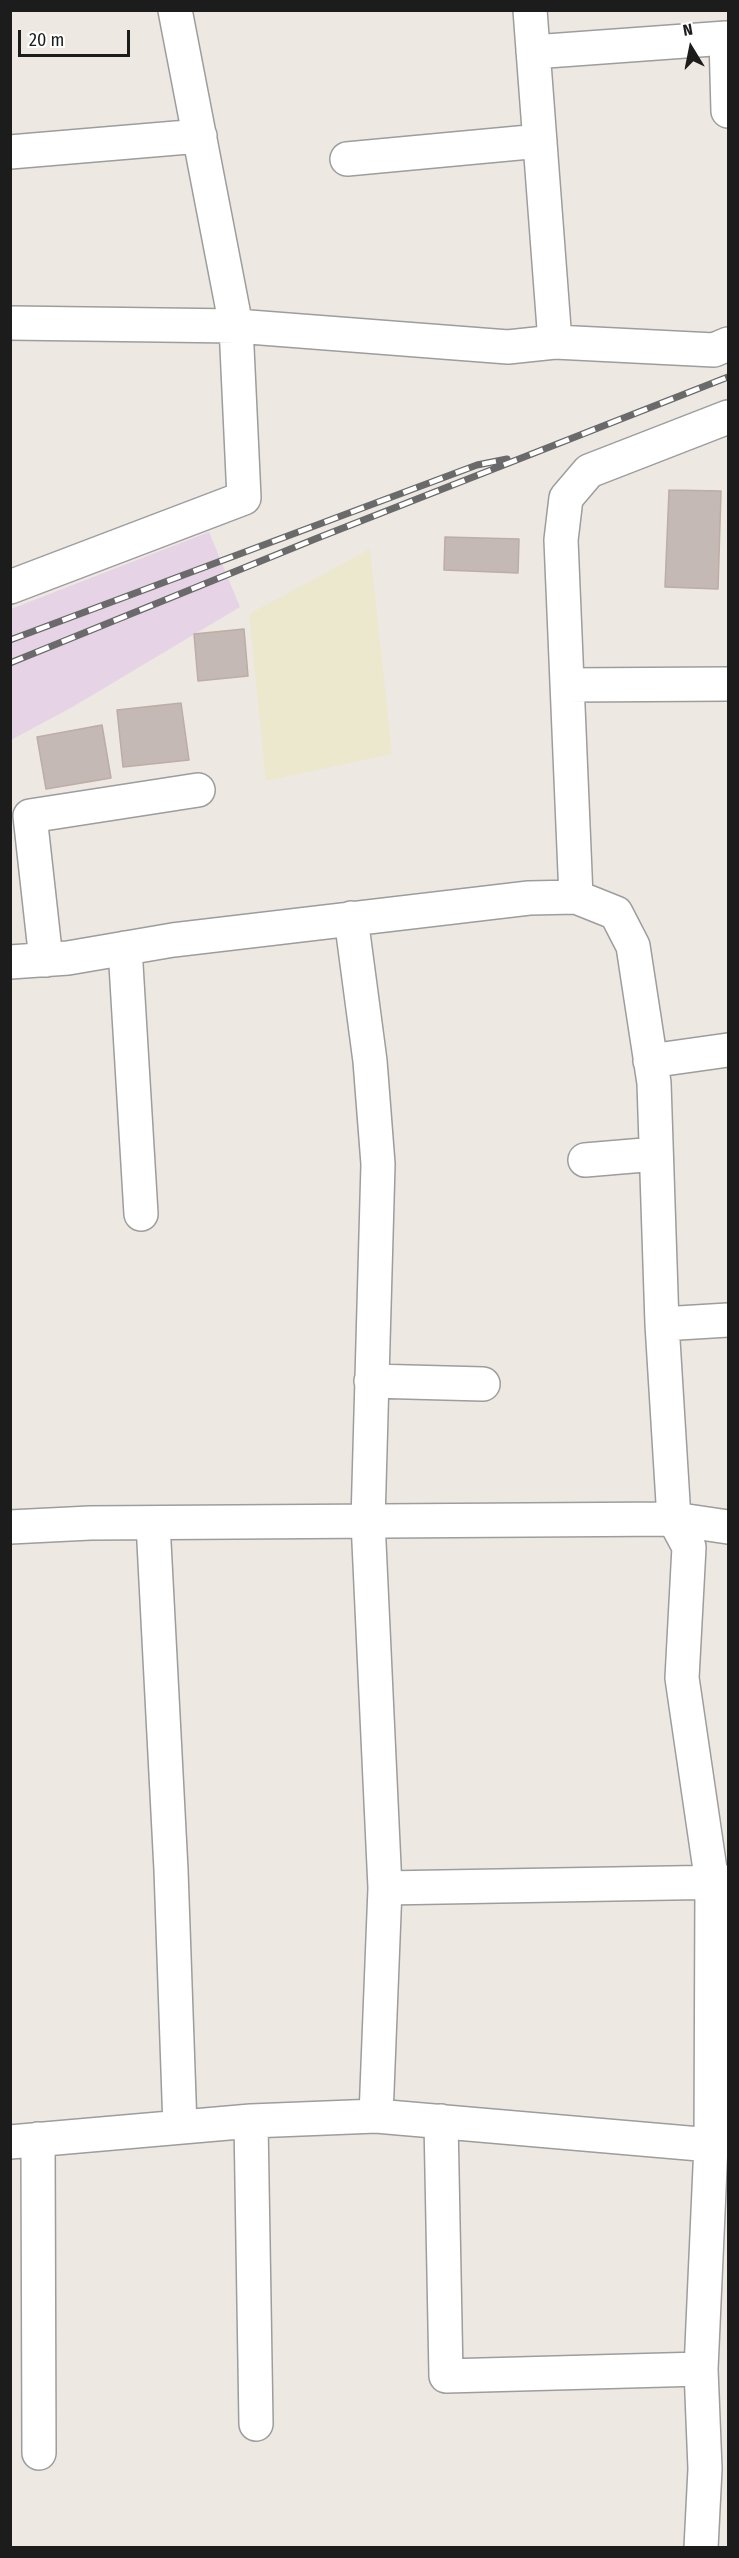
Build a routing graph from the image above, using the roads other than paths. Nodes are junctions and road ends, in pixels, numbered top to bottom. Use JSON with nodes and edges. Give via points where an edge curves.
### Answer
{"nodes":[{"id":1,"x":175,"y":10,"type":"edge"},
{"id":2,"x":530,"y":10,"type":"edge"},
{"id":3,"x":727,"y":44,"type":"edge"},
{"id":4,"x":533,"y":52,"type":"junction"},
{"id":5,"x":729,"y":111,"type":"edge"},
{"id":6,"x":200,"y":136,"type":"junction"},
{"id":7,"x":540,"y":141,"type":"junction"},
{"id":8,"x":10,"y":152,"type":"edge"},
{"id":9,"x":347,"y":159,"type":"dead end"},
{"id":10,"x":10,"y":323,"type":"edge"},
{"id":11,"x":236,"y":326,"type":"junction"},
{"id":12,"x":555,"y":342,"type":"junction"},
{"id":13,"x":729,"y":344,"type":"edge"},
{"id":14,"x":729,"y":417,"type":"edge"},
{"id":15,"x":10,"y":587,"type":"edge"},
{"id":16,"x":729,"y":684,"type":"edge"},
{"id":17,"x":567,"y":685,"type":"junction"},
{"id":18,"x":198,"y":790,"type":"dead end"},
{"id":19,"x":576,"y":897,"type":"junction"},
{"id":20,"x":351,"y":918,"type":"junction"},
{"id":21,"x":125,"y":948,"type":"junction"},
{"id":22,"x":46,"y":960,"type":"junction"},
{"id":23,"x":10,"y":962,"type":"edge"},
{"id":24,"x":729,"y":1050,"type":"edge"},
{"id":25,"x":650,"y":1061,"type":"junction"},
{"id":26,"x":656,"y":1154,"type":"junction"},
{"id":27,"x":585,"y":1160,"type":"dead end"},
{"id":28,"x":141,"y":1214,"type":"dead end"},
{"id":29,"x":729,"y":1320,"type":"edge"},
{"id":30,"x":662,"y":1324,"type":"junction"},
{"id":31,"x":371,"y":1381,"type":"junction"},
{"id":32,"x":483,"y":1384,"type":"dead end"},
{"id":33,"x":674,"y":1519,"type":"junction"},
{"id":34,"x":368,"y":1521,"type":"junction"},
{"id":35,"x":153,"y":1523,"type":"junction"},
{"id":36,"x":10,"y":1527,"type":"edge"},
{"id":37,"x":729,"y":1527,"type":"edge"},
{"id":38,"x":720,"y":1882,"type":"edge"},
{"id":39,"x":385,"y":1888,"type":"junction"},
{"id":40,"x":376,"y":2116,"type":"junction"},
{"id":41,"x":251,"y":2121,"type":"junction"},
{"id":42,"x":441,"y":2121,"type":"junction"},
{"id":43,"x":180,"y":2127,"type":"junction"},
{"id":44,"x":24,"y":2141,"type":"edge"},
{"id":45,"x":711,"y":2145,"type":"junction"},
{"id":46,"x":701,"y":2369,"type":"junction"},
{"id":47,"x":256,"y":2424,"type":"dead end"},
{"id":48,"x":39,"y":2453,"type":"dead end"},
{"id":49,"x":701,"y":2547,"type":"edge"}],
"edges":[{"from":1,"to":6,"type":"street"},
{"from":2,"to":4,"type":"street"},
{"from":3,"to":4,"type":"street","via":[[726,38]]},
{"from":3,"to":5,"type":"street"},
{"from":4,"to":7,"type":"street"},
{"from":6,"to":8,"type":"street"},
{"from":6,"to":11,"type":"street"},
{"from":7,"to":9,"type":"street"},
{"from":7,"to":12,"type":"street"},
{"from":10,"to":11,"type":"street"},
{"from":11,"to":12,"type":"street","via":[[508,347]]},
{"from":11,"to":15,"type":"street","via":[[244,498]]},
{"from":12,"to":13,"type":"street","via":[[714,350]]},
{"from":14,"to":17,"type":"street","via":[[589,471],[566,498],[561,540]]},
{"from":16,"to":17,"type":"street"},
{"from":17,"to":19,"type":"street"},
{"from":18,"to":22,"type":"street","via":[[30,816]]},
{"from":19,"to":20,"type":"street","via":[[529,898]]},
{"from":19,"to":25,"type":"street","via":[[616,913],[633,946]]},
{"from":20,"to":21,"type":"street"},
{"from":20,"to":31,"type":"street","via":[[370,1061],[378,1164]]},
{"from":21,"to":22,"type":"street"},
{"from":21,"to":28,"type":"street"},
{"from":22,"to":23,"type":"street"},
{"from":24,"to":25,"type":"street"},
{"from":25,"to":26,"type":"street"},
{"from":26,"to":27,"type":"street"},
{"from":26,"to":30,"type":"street"},
{"from":29,"to":30,"type":"street"},
{"from":30,"to":33,"type":"street"},
{"from":31,"to":32,"type":"street"},
{"from":31,"to":34,"type":"street"},
{"from":33,"to":34,"type":"street"},
{"from":33,"to":37,"type":"street"},
{"from":33,"to":38,"type":"street","via":[[689,1547],[682,1678]]},
{"from":34,"to":35,"type":"street"},
{"from":34,"to":39,"type":"street"},
{"from":35,"to":36,"type":"street"},
{"from":35,"to":43,"type":"street"},
{"from":38,"to":39,"type":"street"},
{"from":38,"to":45,"type":"street"},
{"from":39,"to":40,"type":"street"},
{"from":40,"to":41,"type":"street"},
{"from":40,"to":42,"type":"street"},
{"from":41,"to":43,"type":"street"},
{"from":41,"to":47,"type":"street"},
{"from":42,"to":45,"type":"street"},
{"from":42,"to":46,"type":"street","via":[[446,2376]]},
{"from":43,"to":44,"type":"street"},
{"from":44,"to":48,"type":"street"},
{"from":45,"to":46,"type":"street"},
{"from":46,"to":49,"type":"street","via":[[705,2469]]}]}
